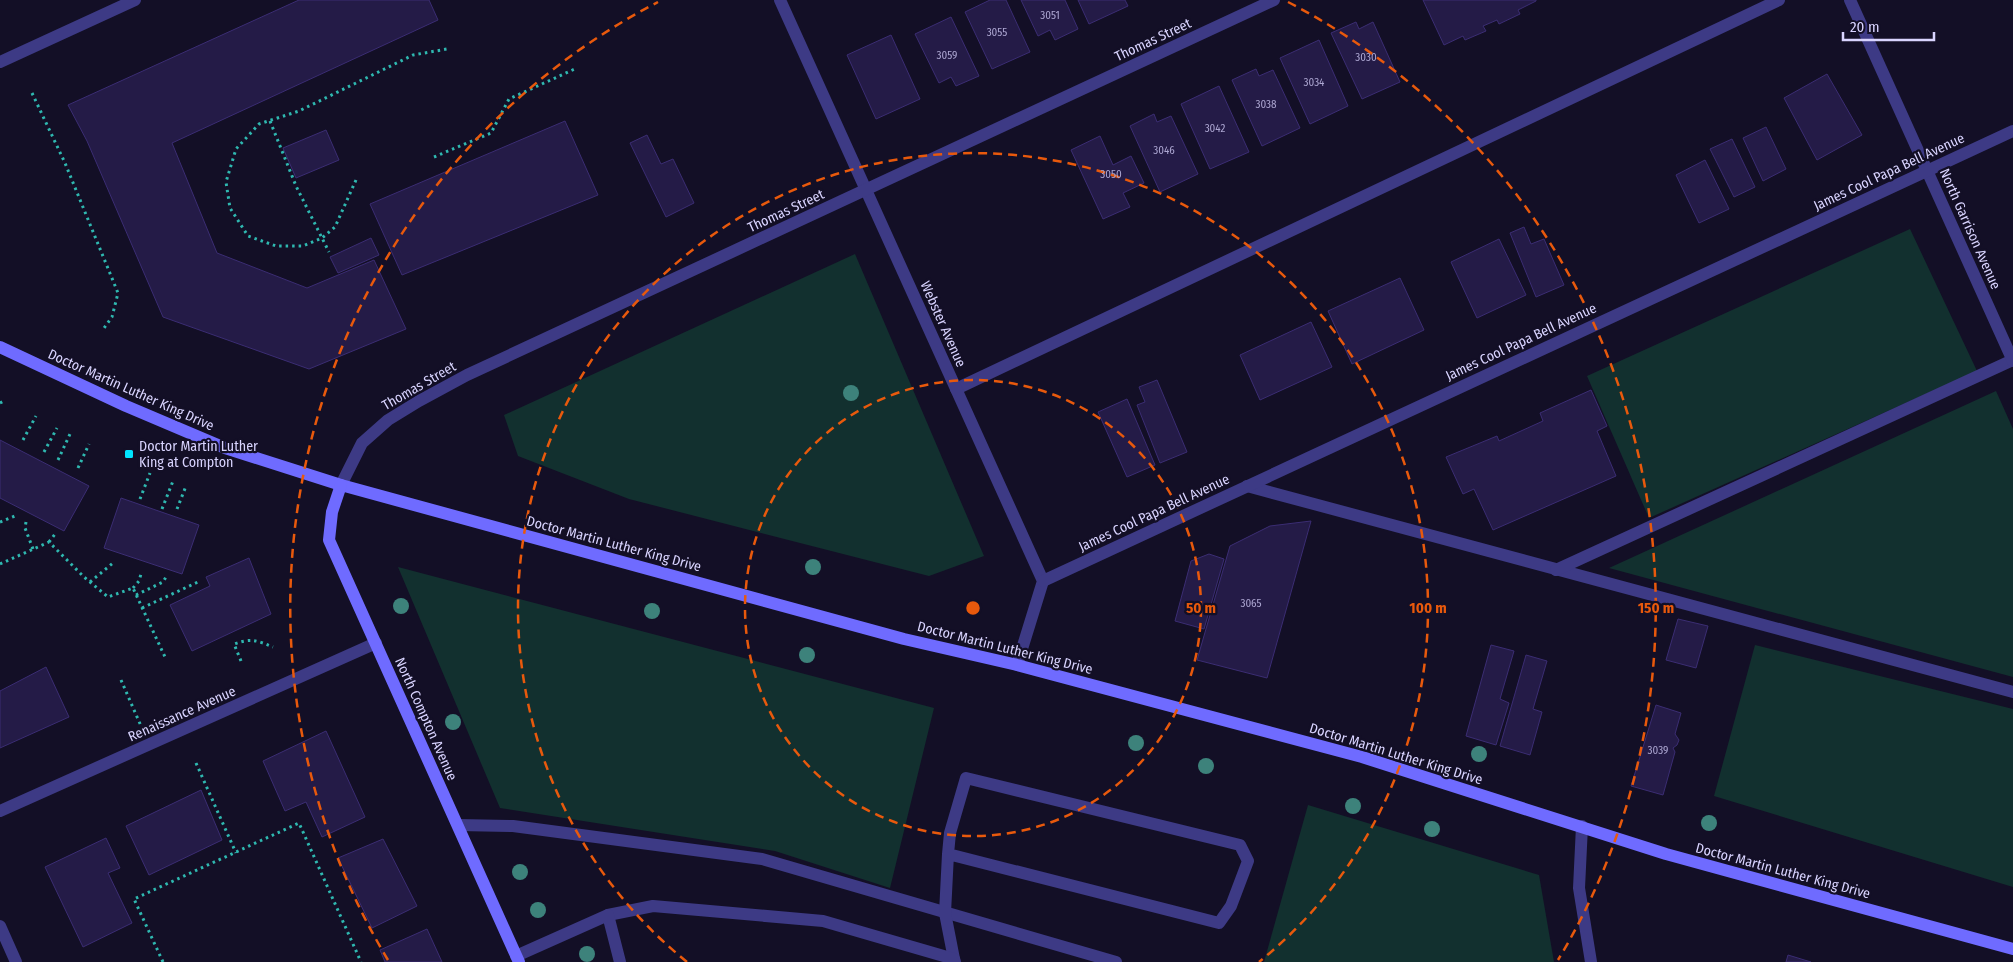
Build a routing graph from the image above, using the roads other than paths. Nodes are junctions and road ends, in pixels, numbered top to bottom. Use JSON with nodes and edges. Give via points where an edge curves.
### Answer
{"nodes":[{"id":1,"x":135,"y":0,"type":"edge"},
{"id":2,"x":780,"y":0,"type":"edge"},
{"id":3,"x":1274,"y":0,"type":"edge"},
{"id":4,"x":1779,"y":0,"type":"edge"},
{"id":5,"x":1850,"y":0,"type":"edge"},
{"id":6,"x":0,"y":62,"type":"edge"},
{"id":7,"x":2013,"y":131,"type":"edge"},
{"id":8,"x":1927,"y":171,"type":"junction"},
{"id":9,"x":866,"y":190,"type":"junction"},
{"id":10,"x":0,"y":346,"type":"edge"},
{"id":11,"x":2013,"y":361,"type":"edge"},
{"id":12,"x":956,"y":389,"type":"junction"},
{"id":13,"x":341,"y":485,"type":"junction"},
{"id":14,"x":1247,"y":486,"type":"junction"},
{"id":15,"x":1556,"y":570,"type":"junction"},
{"id":16,"x":1043,"y":581,"type":"junction"},
{"id":17,"x":376,"y":644,"type":"junction"},
{"id":18,"x":1017,"y":665,"type":"junction"},
{"id":19,"x":2013,"y":692,"type":"edge"},
{"id":20,"x":0,"y":811,"type":"edge"},
{"id":21,"x":458,"y":825,"type":"junction"},
{"id":22,"x":1582,"y":826,"type":"junction"},
{"id":23,"x":948,"y":854,"type":"junction"},
{"id":24,"x":945,"y":913,"type":"junction"},
{"id":25,"x":608,"y":915,"type":"junction"},
{"id":26,"x":0,"y":926,"type":"edge"},
{"id":27,"x":2013,"y":949,"type":"edge"},
{"id":28,"x":518,"y":959,"type":"edge"},
{"id":29,"x":954,"y":961,"type":"edge"},
{"id":30,"x":16,"y":962,"type":"edge"},
{"id":31,"x":620,"y":962,"type":"edge"},
{"id":32,"x":1116,"y":962,"type":"edge"},
{"id":33,"x":1591,"y":962,"type":"edge"}],
"edges":[{"from":1,"to":6,"type":"street"},
{"from":2,"to":9,"type":"street","name":"Webster Avenue"},
{"from":3,"to":9,"type":"street","name":"Thomas Street"},
{"from":4,"to":12,"type":"street"},
{"from":5,"to":8,"type":"street","name":"North Garrison Avenue"},
{"from":7,"to":8,"type":"street","name":"James Cool Papa Bell Avenue"},
{"from":8,"to":11,"type":"street","name":"North Garrison Avenue"},
{"from":8,"to":14,"type":"street","name":"James Cool Papa Bell Avenue"},
{"from":9,"to":12,"type":"street","name":"Webster Avenue"},
{"from":9,"to":13,"type":"street","name":"Thomas Street","via":[[468,375],[419,401],[388,420],[362,443]]},
{"from":10,"to":13,"type":"main road","name":"Doctor Martin Luther King Drive","via":[[126,406],[226,448]]},
{"from":11,"to":15,"type":"street"},
{"from":12,"to":16,"type":"street","name":"Webster Avenue"},
{"from":13,"to":17,"type":"main road","name":"North Compton Avenue","via":[[332,512],[329,540]]},
{"from":13,"to":18,"type":"main road","name":"Doctor Martin Luther King Drive","via":[[904,639]]},
{"from":14,"to":15,"type":"street"},
{"from":14,"to":16,"type":"street","name":"James Cool Papa Bell Avenue"},
{"from":15,"to":19,"type":"street"},
{"from":16,"to":18,"type":"street"},
{"from":17,"to":20,"type":"street","name":"Renaissance Avenue"},
{"from":17,"to":21,"type":"main road","name":"North Compton Avenue"},
{"from":18,"to":22,"type":"main road","name":"Doctor Martin Luther King Drive","via":[[1362,757]]},
{"from":21,"to":24,"type":"street","via":[[513,826],[762,859]]},
{"from":21,"to":28,"type":"main road","name":"North Compton Avenue"},
{"from":22,"to":27,"type":"main road","name":"Doctor Martin Luther King Drive","via":[[1666,854]]},
{"from":22,"to":33,"type":"street","via":[[1579,888]]},
{"from":23,"to":23,"type":"street","via":[[950,833],[966,778],[1240,845],[1248,861],[1231,906],[1220,923]]},
{"from":23,"to":24,"type":"street"},
{"from":24,"to":29,"type":"street"},
{"from":24,"to":32,"type":"street"},
{"from":25,"to":28,"type":"street"},
{"from":25,"to":29,"type":"street","via":[[654,906],[823,921]]},
{"from":25,"to":31,"type":"street"},
{"from":26,"to":30,"type":"street"}]}
